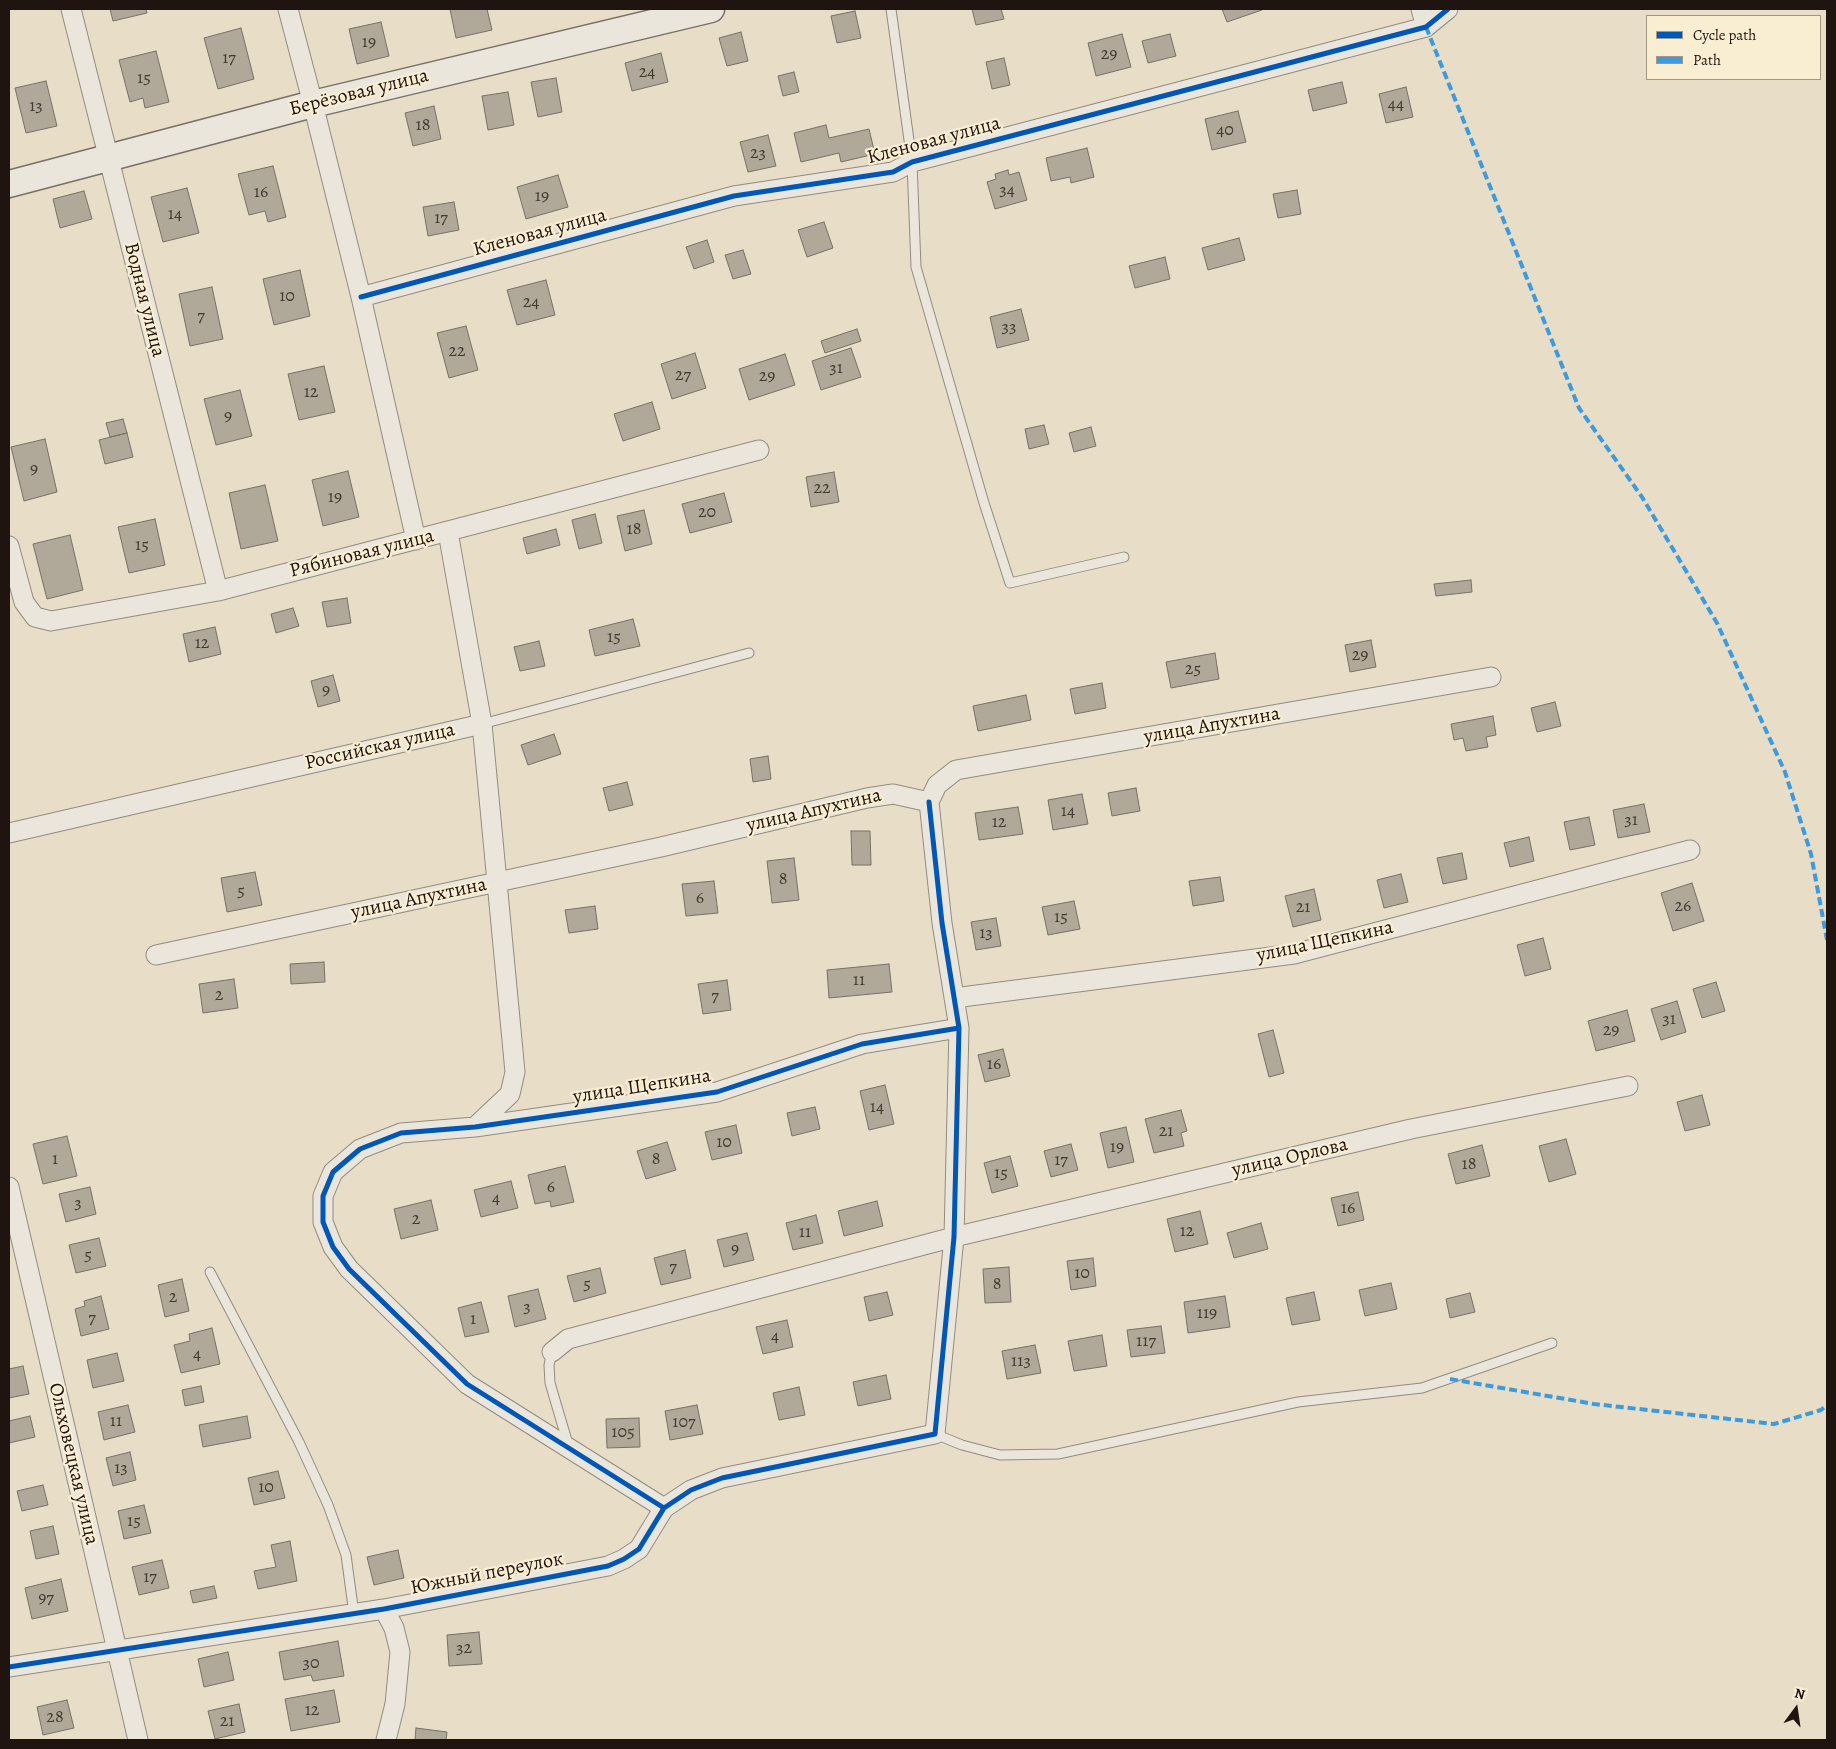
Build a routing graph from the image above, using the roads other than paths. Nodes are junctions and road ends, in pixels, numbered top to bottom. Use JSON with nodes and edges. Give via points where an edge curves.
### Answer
{"nodes":[{"id":1,"x":71,"y":9,"type":"edge"},
{"id":2,"x":288,"y":9,"type":"edge"},
{"id":3,"x":710,"y":9,"type":"edge"},
{"id":4,"x":891,"y":9,"type":"edge"},
{"id":5,"x":1422,"y":9,"type":"edge"},
{"id":6,"x":1448,"y":9,"type":"edge"},
{"id":7,"x":1426,"y":27,"type":"junction"},
{"id":8,"x":313,"y":104,"type":"junction"},
{"id":9,"x":108,"y":159,"type":"junction"},
{"id":10,"x":912,"y":162,"type":"junction"},
{"id":11,"x":9,"y":184,"type":"edge"},
{"id":12,"x":361,"y":297,"type":"junction"},
{"id":13,"x":759,"y":450,"type":"dead end"},
{"id":14,"x":448,"y":532,"type":"junction"},
{"id":15,"x":416,"y":540,"type":"junction"},
{"id":16,"x":9,"y":546,"type":"edge"},
{"id":17,"x":1124,"y":556,"type":"dead end"},
{"id":18,"x":218,"y":591,"type":"junction"},
{"id":19,"x":749,"y":653,"type":"dead end"},
{"id":20,"x":1491,"y":677,"type":"dead end"},
{"id":21,"x":482,"y":724,"type":"junction"},
{"id":22,"x":929,"y":802,"type":"junction"},
{"id":23,"x":9,"y":833,"type":"edge"},
{"id":24,"x":1690,"y":850,"type":"dead end"},
{"id":25,"x":497,"y":882,"type":"junction"},
{"id":26,"x":156,"y":955,"type":"dead end"},
{"id":27,"x":954,"y":998,"type":"junction"},
{"id":28,"x":959,"y":1028,"type":"junction"},
{"id":29,"x":1628,"y":1086,"type":"dead end"},
{"id":30,"x":475,"y":1127,"type":"junction"},
{"id":31,"x":9,"y":1187,"type":"edge"},
{"id":32,"x":954,"y":1237,"type":"junction"},
{"id":33,"x":210,"y":1272,"type":"dead end"},
{"id":34,"x":1552,"y":1343,"type":"dead end"},
{"id":35,"x":552,"y":1352,"type":"joint"},
{"id":36,"x":935,"y":1434,"type":"junction"},
{"id":37,"x":569,"y":1449,"type":"junction"},
{"id":38,"x":664,"y":1508,"type":"junction"},
{"id":39,"x":384,"y":1609,"type":"junction"},
{"id":40,"x":354,"y":1614,"type":"junction"},
{"id":41,"x":116,"y":1649,"type":"junction"},
{"id":42,"x":9,"y":1667,"type":"edge"},
{"id":43,"x":138,"y":1740,"type":"edge"},
{"id":44,"x":386,"y":1740,"type":"edge"}],
"edges":[{"from":1,"to":9,"type":"street","name":"Водная улица"},
{"from":2,"to":8,"type":"street"},
{"from":3,"to":8,"type":"main road","name":"Берёзовая улица"},
{"from":4,"to":10,"type":"lane"},
{"from":5,"to":7,"type":"street"},
{"from":6,"to":7,"type":"street","name":"Кленовая улица"},
{"from":7,"to":10,"type":"street","name":"Кленовая улица"},
{"from":8,"to":9,"type":"main road","name":"Берёзовая улица"},
{"from":8,"to":12,"type":"street"},
{"from":9,"to":11,"type":"main road","name":"Берёзовая улица"},
{"from":9,"to":18,"type":"street","name":"Водная улица"},
{"from":10,"to":12,"type":"street","name":"Кленовая улица","via":[[893,172],[734,196]]},
{"from":10,"to":17,"type":"lane","via":[[916,267],[1010,583]]},
{"from":12,"to":15,"type":"street"},
{"from":13,"to":14,"type":"street","name":"Рябиновая улица"},
{"from":14,"to":15,"type":"street","name":"Рябиновая улица"},
{"from":14,"to":21,"type":"street"},
{"from":15,"to":18,"type":"street","name":"Рябиновая улица"},
{"from":16,"to":18,"type":"street","name":"Рябиновая улица","via":[[24,602],[35,617],[51,621]]},
{"from":19,"to":21,"type":"lane","name":"Российская улица"},
{"from":20,"to":22,"type":"street","name":"улица Апухтина","via":[[956,770],[937,785]]},
{"from":21,"to":23,"type":"street","name":"Российская улица"},
{"from":21,"to":25,"type":"street"},
{"from":22,"to":25,"type":"street","name":"улица Апухтина","via":[[893,794],[867,798]]},
{"from":22,"to":27,"type":"street"},
{"from":24,"to":27,"type":"street","name":"улица Щепкина","via":[[1294,954]]},
{"from":25,"to":26,"type":"street","name":"улица Апухтина"},
{"from":25,"to":30,"type":"street","via":[[515,1072],[510,1094]]},
{"from":27,"to":28,"type":"street"},
{"from":28,"to":30,"type":"street","name":"улица Щепкина","via":[[862,1044],[717,1092]]},
{"from":28,"to":32,"type":"street"},
{"from":29,"to":32,"type":"street","name":"улица Орлова","via":[[1411,1130]]},
{"from":30,"to":37,"type":"street","name":"улица Щепкина","via":[[401,1133],[360,1149],[333,1172],[323,1196],[322,1222],[332,1248],[350,1269],[467,1384]]},
{"from":31,"to":41,"type":"street","name":"Ольховецкая улица"},
{"from":32,"to":35,"type":"street","name":"улица Орлова","via":[[568,1340]]},
{"from":32,"to":36,"type":"street"},
{"from":33,"to":40,"type":"lane","via":[[299,1442],[328,1505],[346,1555]]},
{"from":34,"to":36,"type":"lane","via":[[1422,1388],[1298,1402],[1058,1454],[1000,1455]]},
{"from":35,"to":37,"type":"lane","via":[[550,1384]]},
{"from":36,"to":38,"type":"street","name":"Южный переулок","via":[[722,1478],[691,1490]]},
{"from":37,"to":38,"type":"street"},
{"from":38,"to":39,"type":"street","name":"Южный переулок","via":[[639,1549],[608,1566]]},
{"from":39,"to":40,"type":"street","name":"Южный переулок"},
{"from":39,"to":44,"type":"street","via":[[394,1628],[400,1652],[395,1704]]},
{"from":40,"to":41,"type":"street","name":"Южный переулок"},
{"from":41,"to":42,"type":"street","name":"Южный переулок"},
{"from":41,"to":43,"type":"street","name":"Ольховецкая улица"}]}
